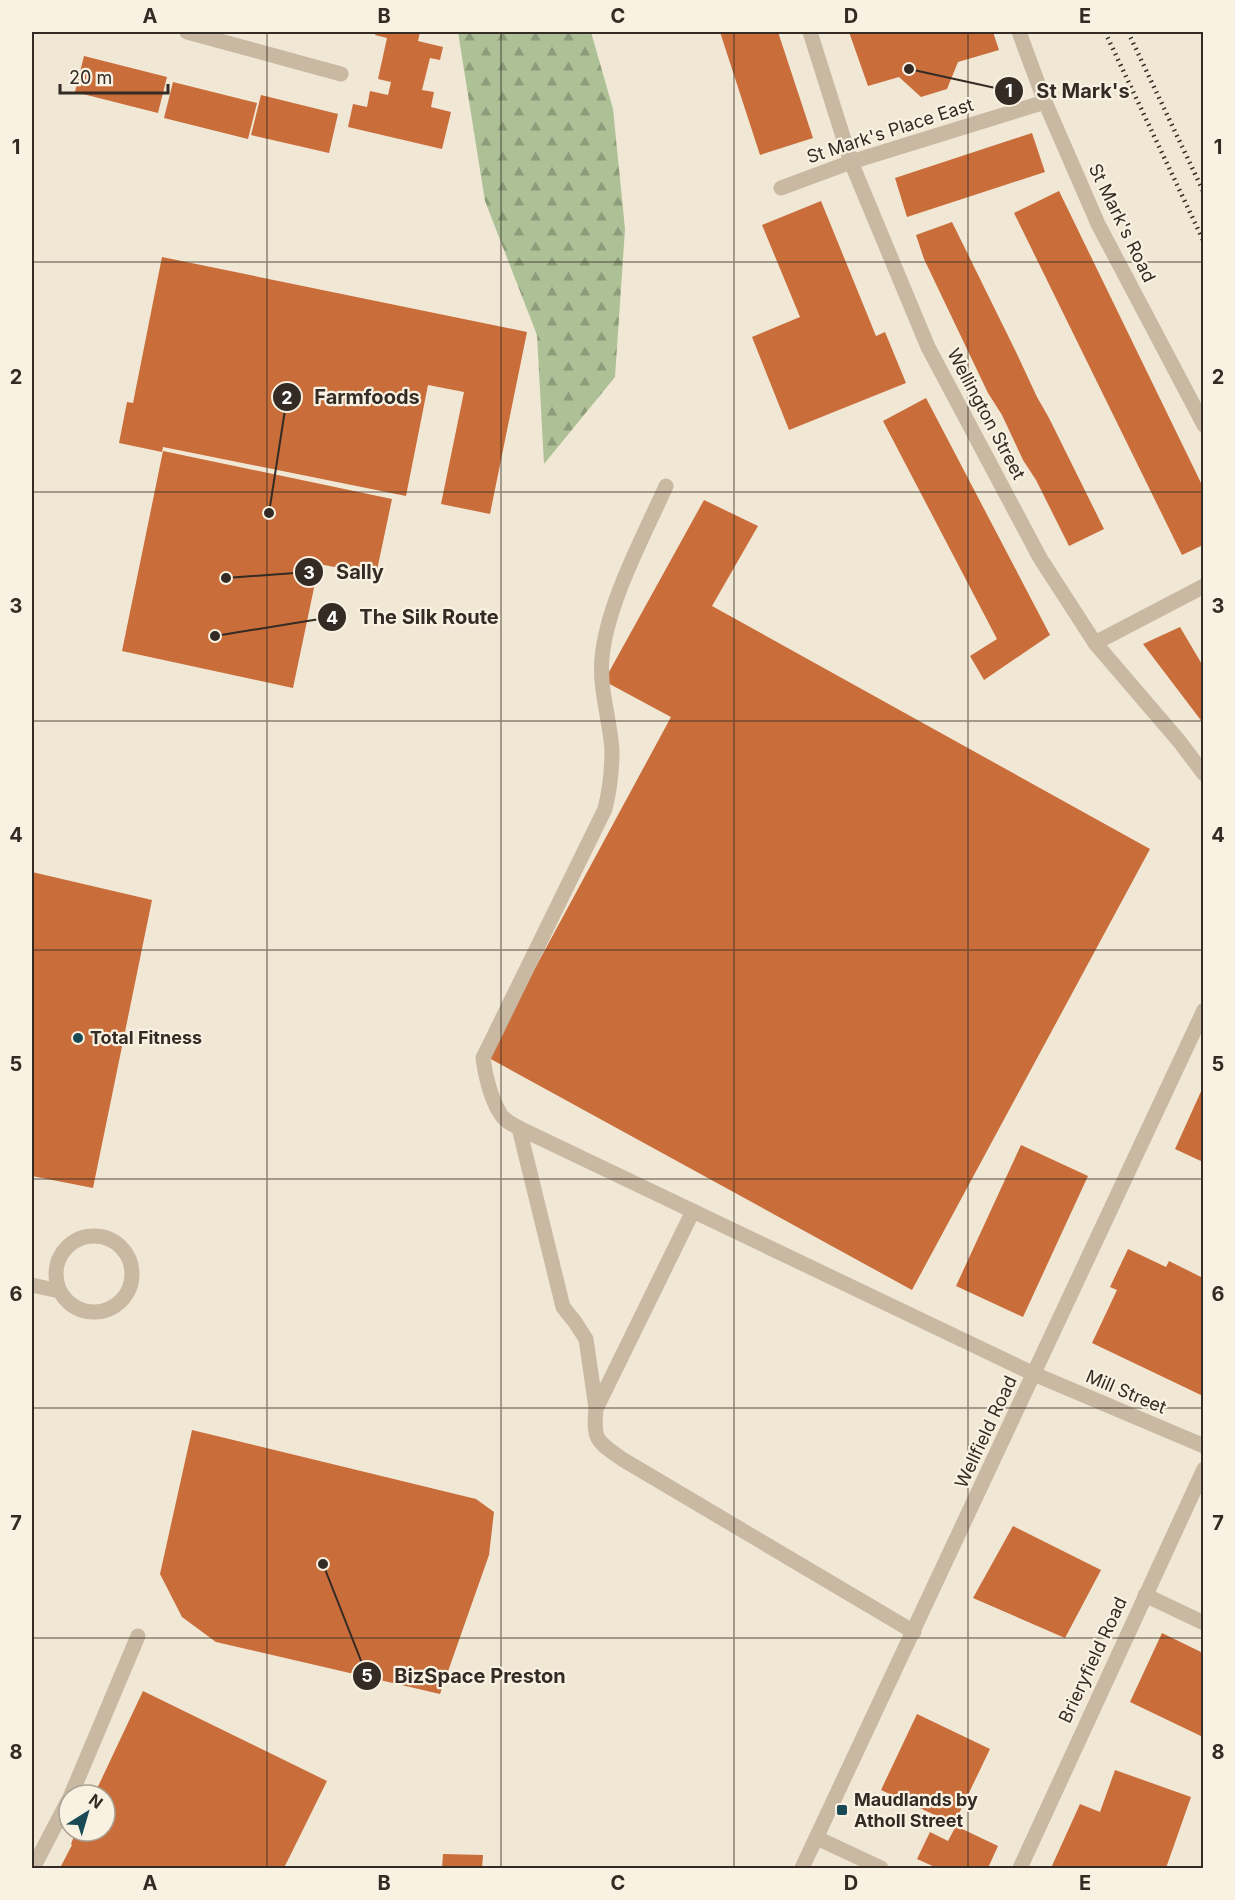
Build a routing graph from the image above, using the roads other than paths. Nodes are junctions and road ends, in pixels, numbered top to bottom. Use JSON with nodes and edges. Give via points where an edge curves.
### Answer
{"nodes":[{"id":1,"x":810,"y":32,"type":"edge"},
{"id":2,"x":1019,"y":32,"type":"edge"},
{"id":3,"x":196,"y":33,"type":"edge"},
{"id":4,"x":340,"y":74,"type":"dead end"},
{"id":5,"x":1045,"y":102,"type":"junction"},
{"id":6,"x":851,"y":162,"type":"junction"},
{"id":7,"x":780,"y":188,"type":"dead end"},
{"id":8,"x":1203,"y":425,"type":"edge"},
{"id":9,"x":666,"y":486,"type":"dead end"},
{"id":10,"x":1203,"y":586,"type":"edge"},
{"id":11,"x":1095,"y":643,"type":"junction"},
{"id":12,"x":1203,"y":774,"type":"edge"},
{"id":13,"x":1203,"y":1010,"type":"edge"},
{"id":14,"x":519,"y":1128,"type":"junction"},
{"id":15,"x":693,"y":1211,"type":"junction"},
{"id":16,"x":32,"y":1285,"type":"edge"},
{"id":17,"x":59,"y":1291,"type":"junction"},
{"id":18,"x":1034,"y":1374,"type":"junction"},
{"id":19,"x":596,"y":1408,"type":"junction"},
{"id":20,"x":1203,"y":1446,"type":"edge"},
{"id":21,"x":1203,"y":1469,"type":"edge"},
{"id":22,"x":1145,"y":1595,"type":"junction"},
{"id":23,"x":1203,"y":1623,"type":"edge"},
{"id":24,"x":914,"y":1632,"type":"junction"},
{"id":25,"x":138,"y":1636,"type":"dead end"},
{"id":26,"x":76,"y":1783,"type":"edge"},
{"id":27,"x":57,"y":1822,"type":"edge"},
{"id":28,"x":817,"y":1838,"type":"junction"},
{"id":29,"x":33,"y":1869,"type":"edge"},
{"id":30,"x":802,"y":1869,"type":"edge"},
{"id":31,"x":881,"y":1869,"type":"edge"},
{"id":32,"x":1020,"y":1869,"type":"edge"}],
"edges":[{"from":1,"to":6,"type":"street","name":"Wellington Street"},
{"from":2,"to":5,"type":"street","name":"St Mark's Road"},
{"from":3,"to":4,"type":"street"},
{"from":5,"to":6,"type":"street","name":"St Mark's Place East"},
{"from":5,"to":8,"type":"street","name":"St Mark's Road","via":[[1098,224]]},
{"from":6,"to":7,"type":"street","name":"St Mark's Place East"},
{"from":6,"to":11,"type":"street","name":"Wellington Street","via":[[928,347],[1040,558]]},
{"from":9,"to":14,"type":"street","name":"Mill Street","via":[[615,601],[605,635],[602,684],[612,748],[605,809],[483,1058],[500,1114]]},
{"from":10,"to":11,"type":"street"},
{"from":11,"to":12,"type":"street","name":"Wellington Street"},
{"from":13,"to":18,"type":"street","name":"Wellfield Road"},
{"from":14,"to":15,"type":"street","name":"Mill Street"},
{"from":14,"to":19,"type":"street","via":[[563,1307],[586,1340]]},
{"from":15,"to":18,"type":"street","name":"Mill Street"},
{"from":15,"to":19,"type":"street"},
{"from":16,"to":17,"type":"street"},
{"from":17,"to":17,"type":"street","via":[[56,1268],[60,1255],[79,1238],[105,1237],[116,1243],[130,1262],[131,1286],[126,1297],[105,1312],[79,1310]]},
{"from":18,"to":20,"type":"street","name":"Mill Street"},
{"from":18,"to":24,"type":"street","name":"Wellfield Road"},
{"from":19,"to":24,"type":"street","via":[[594,1427],[599,1443]]},
{"from":21,"to":22,"type":"street","name":"Brieryfield Road"},
{"from":22,"to":23,"type":"street"},
{"from":22,"to":32,"type":"street","name":"Brieryfield Road"},
{"from":24,"to":28,"type":"street","name":"Wellfield Road"},
{"from":25,"to":26,"type":"street"},
{"from":27,"to":29,"type":"street"},
{"from":28,"to":30,"type":"street","name":"Wellfield Road"},
{"from":28,"to":31,"type":"street"}]}
